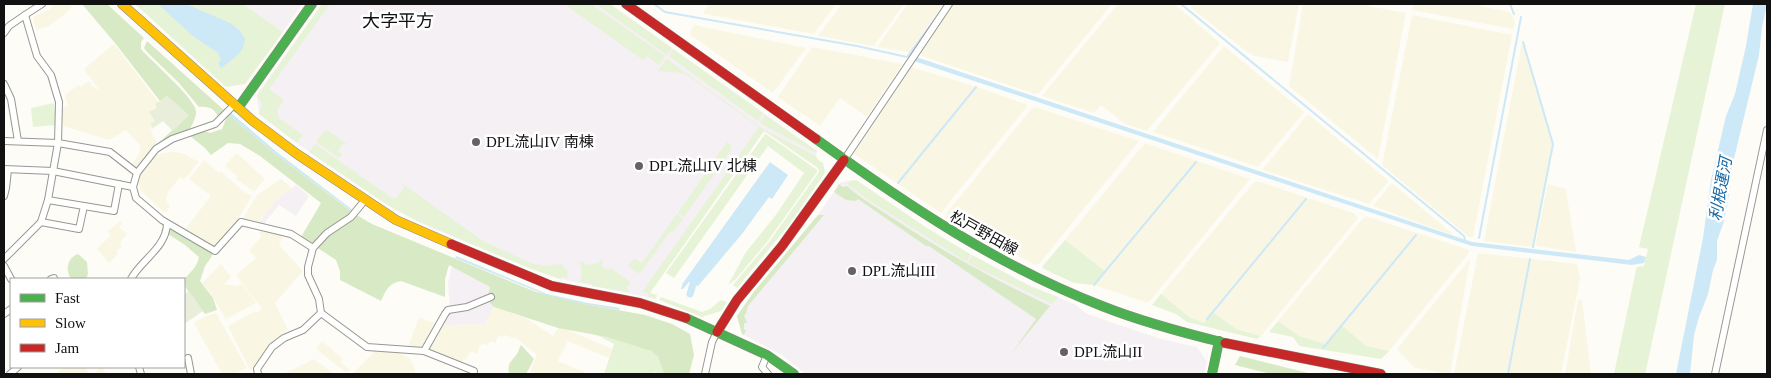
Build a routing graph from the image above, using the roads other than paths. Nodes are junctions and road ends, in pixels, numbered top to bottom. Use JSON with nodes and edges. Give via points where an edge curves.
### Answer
{"nodes":[{"id":1,"x":42,"y":4,"type":"edge"},
{"id":2,"x":122,"y":4,"type":"edge"},
{"id":3,"x":312,"y":4,"type":"edge"},
{"id":4,"x":626,"y":4,"type":"edge"},
{"id":5,"x":949,"y":4,"type":"edge"},
{"id":6,"x":25,"y":15,"type":"junction"},
{"id":7,"x":4,"y":33,"type":"edge"},
{"id":8,"x":4,"y":84,"type":"edge"},
{"id":9,"x":232,"y":109,"type":"junction"},
{"id":10,"x":1767,"y":130,"type":"edge"},
{"id":11,"x":4,"y":141,"type":"edge"},
{"id":12,"x":18,"y":141,"type":"junction"},
{"id":13,"x":58,"y":143,"type":"junction"},
{"id":14,"x":844,"y":160,"type":"junction"},
{"id":15,"x":6,"y":170,"type":"edge"},
{"id":16,"x":53,"y":171,"type":"junction"},
{"id":17,"x":137,"y":173,"type":"junction"},
{"id":18,"x":119,"y":184,"type":"junction"},
{"id":19,"x":133,"y":187,"type":"junction"},
{"id":20,"x":4,"y":196,"type":"edge"},
{"id":21,"x":48,"y":200,"type":"junction"},
{"id":22,"x":365,"y":200,"type":"junction"},
{"id":23,"x":84,"y":206,"type":"junction"},
{"id":24,"x":41,"y":222,"type":"junction"},
{"id":25,"x":167,"y":224,"type":"junction"},
{"id":26,"x":313,"y":248,"type":"junction"},
{"id":27,"x":4,"y":259,"type":"edge"},
{"id":28,"x":4,"y":266,"type":"edge"},
{"id":29,"x":10,"y":278,"type":"edge"},
{"id":30,"x":132,"y":278,"type":"edge"},
{"id":31,"x":491,"y":297,"type":"dead end"},
{"id":32,"x":321,"y":313,"type":"junction"},
{"id":33,"x":718,"y":332,"type":"junction"},
{"id":34,"x":1219,"y":340,"type":"junction"},
{"id":35,"x":424,"y":351,"type":"junction"},
{"id":36,"x":767,"y":355,"type":"junction"},
{"id":37,"x":188,"y":358,"type":"dead end"},
{"id":38,"x":191,"y":374,"type":"edge"},
{"id":39,"x":258,"y":374,"type":"edge"},
{"id":40,"x":474,"y":374,"type":"edge"},
{"id":41,"x":705,"y":374,"type":"edge"},
{"id":42,"x":768,"y":374,"type":"edge"},
{"id":43,"x":794,"y":374,"type":"edge"},
{"id":44,"x":1212,"y":374,"type":"edge"},
{"id":45,"x":1381,"y":374,"type":"edge"},
{"id":46,"x":1715,"y":374,"type":"edge"}],
"edges":[{"from":1,"to":6,"type":"street"},
{"from":2,"to":9,"type":"street"},
{"from":3,"to":9,"type":"street"},
{"from":4,"to":14,"type":"street","name":"松戸野田線"},
{"from":5,"to":14,"type":"street"},
{"from":6,"to":7,"type":"street"},
{"from":6,"to":13,"type":"street","via":[[37,56],[51,75],[59,102]]},
{"from":8,"to":12,"type":"street","via":[[11,99]]},
{"from":9,"to":17,"type":"street","via":[[215,124],[161,145]]},
{"from":9,"to":22,"type":"street"},
{"from":10,"to":46,"type":"street"},
{"from":11,"to":12,"type":"street"},
{"from":12,"to":13,"type":"street"},
{"from":13,"to":16,"type":"street"},
{"from":13,"to":17,"type":"street","via":[[110,152]]},
{"from":14,"to":33,"type":"street","via":[[782,246],[747,288]]},
{"from":14,"to":34,"type":"street","name":"松戸野田線","via":[[926,216],[1032,275],[1127,315]]},
{"from":15,"to":16,"type":"street"},
{"from":15,"to":20,"type":"street"},
{"from":16,"to":18,"type":"street"},
{"from":16,"to":21,"type":"street"},
{"from":17,"to":19,"type":"street"},
{"from":18,"to":19,"type":"street"},
{"from":18,"to":23,"type":"street","via":[[114,211]]},
{"from":19,"to":25,"type":"street","via":[[136,198]]},
{"from":21,"to":23,"type":"street"},
{"from":21,"to":24,"type":"street"},
{"from":22,"to":26,"type":"street","via":[[347,221],[327,233]]},
{"from":22,"to":33,"type":"street","via":[[411,227],[533,279],[661,309]]},
{"from":23,"to":24,"type":"street","via":[[79,229]]},
{"from":24,"to":27,"type":"street"},
{"from":25,"to":26,"type":"street","via":[[215,251],[241,222],[285,232]]},
{"from":25,"to":30,"type":"street","via":[[159,246]]},
{"from":26,"to":32,"type":"street","via":[[308,275]]},
{"from":28,"to":29,"type":"street"},
{"from":31,"to":35,"type":"street","via":[[467,307],[448,310]]},
{"from":32,"to":35,"type":"street","via":[[367,347]]},
{"from":32,"to":39,"type":"street","via":[[303,330],[272,347],[257,369]]},
{"from":33,"to":36,"type":"street"},
{"from":33,"to":41,"type":"street","via":[[712,342]]},
{"from":34,"to":44,"type":"street"},
{"from":34,"to":45,"type":"street","name":"松戸野田線"},
{"from":35,"to":40,"type":"street","via":[[474,371]]},
{"from":36,"to":42,"type":"street","via":[[762,367]]},
{"from":36,"to":43,"type":"street"},
{"from":37,"to":38,"type":"street"}]}
